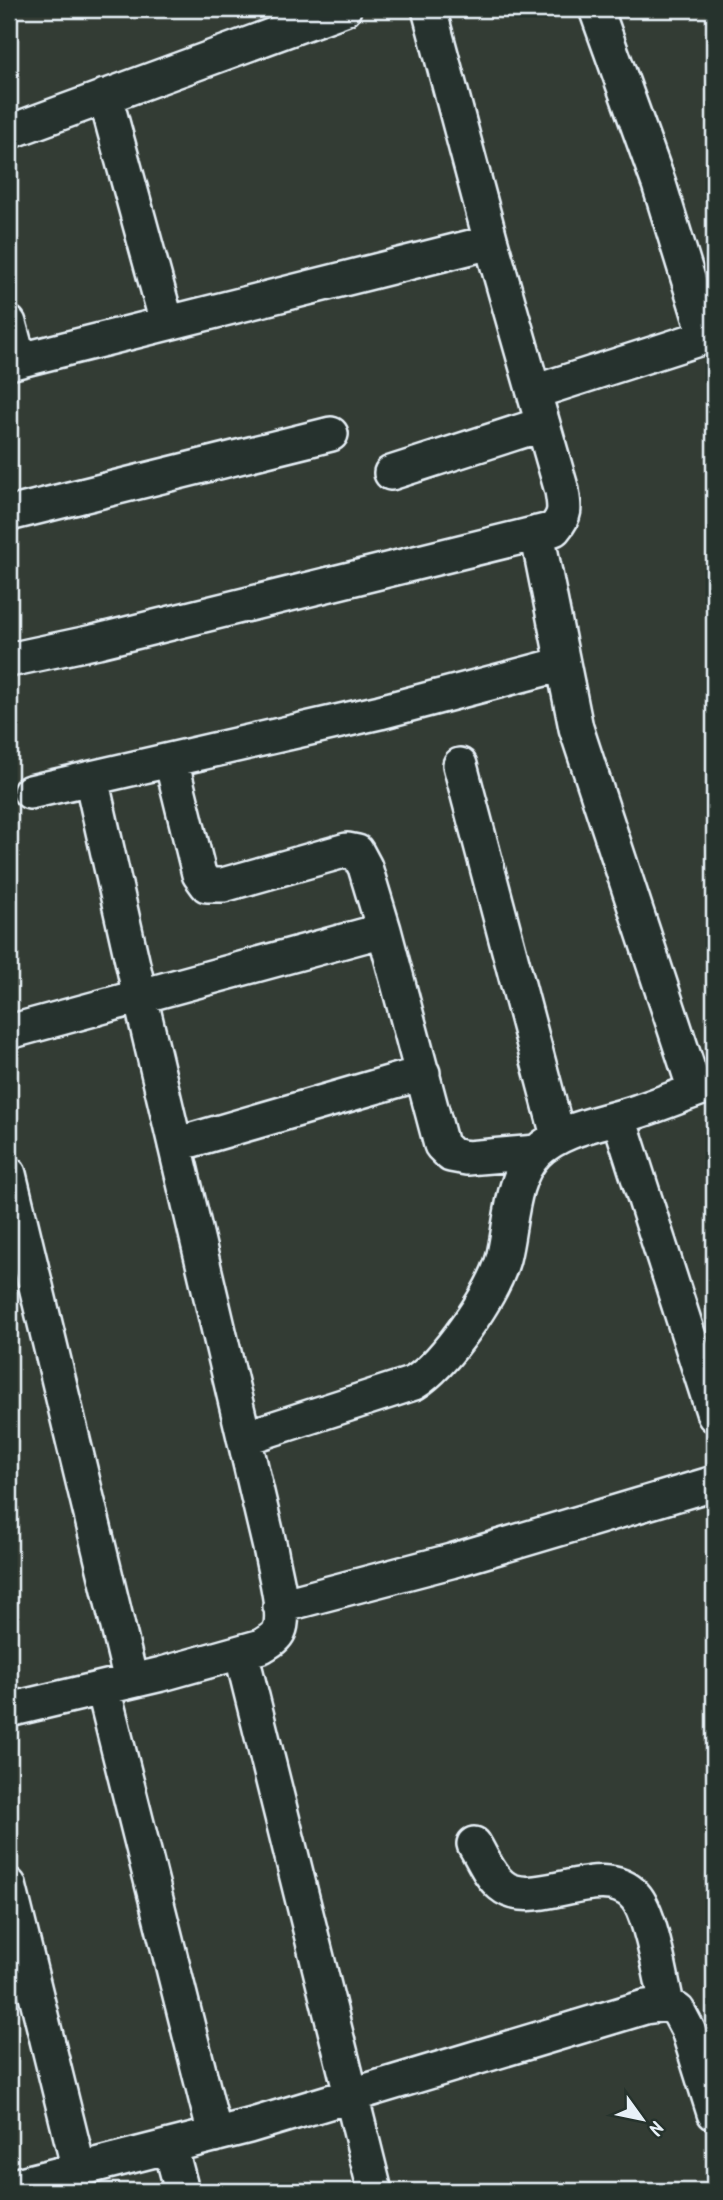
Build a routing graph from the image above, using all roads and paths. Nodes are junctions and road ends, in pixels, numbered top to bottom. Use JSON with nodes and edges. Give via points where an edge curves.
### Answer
{"nodes":[{"id":1,"x":345,"y":9,"type":"edge"},
{"id":2,"x":429,"y":9,"type":"edge"},
{"id":3,"x":596,"y":9,"type":"edge"},
{"id":4,"x":105,"y":96,"type":"junction"},
{"id":5,"x":9,"y":132,"type":"edge"},
{"id":6,"x":491,"y":242,"type":"junction"},
{"id":7,"x":9,"y":323,"type":"edge"},
{"id":8,"x":167,"y":323,"type":"junction"},
{"id":9,"x":710,"y":335,"type":"edge"},
{"id":10,"x":14,"y":362,"type":"edge"},
{"id":11,"x":534,"y":392,"type":"junction"},
{"id":12,"x":543,"y":424,"type":"junction"},
{"id":13,"x":331,"y":434,"type":"dead end"},
{"id":14,"x":391,"y":473,"type":"dead end"},
{"id":15,"x":9,"y":514,"type":"edge"},
{"id":16,"x":537,"y":533,"type":"junction"},
{"id":17,"x":9,"y":660,"type":"edge"},
{"id":18,"x":563,"y":664,"type":"junction"},
{"id":19,"x":171,"y":760,"type":"junction"},
{"id":20,"x":460,"y":765,"type":"dead end"},
{"id":21,"x":91,"y":778,"type":"junction"},
{"id":22,"x":30,"y":792,"type":"dead end"},
{"id":23,"x":384,"y":930,"type":"junction"},
{"id":24,"x":140,"y":996,"type":"junction"},
{"id":25,"x":9,"y":1032,"type":"edge"},
{"id":26,"x":424,"y":1073,"type":"junction"},
{"id":27,"x":705,"y":1087,"type":"edge"},
{"id":28,"x":619,"y":1118,"type":"junction"},
{"id":29,"x":547,"y":1144,"type":"junction"},
{"id":30,"x":175,"y":1145,"type":"junction"},
{"id":31,"x":9,"y":1174,"type":"edge"},
{"id":32,"x":714,"y":1415,"type":"edge"},
{"id":33,"x":244,"y":1438,"type":"junction"},
{"id":34,"x":714,"y":1483,"type":"edge"},
{"id":35,"x":280,"y":1606,"type":"junction"},
{"id":36,"x":242,"y":1652,"type":"junction"},
{"id":37,"x":117,"y":1684,"type":"junction"},
{"id":38,"x":9,"y":1710,"type":"edge"},
{"id":39,"x":474,"y":1844,"type":"dead end"},
{"id":40,"x":9,"y":1885,"type":"edge"},
{"id":41,"x":667,"y":2004,"type":"junction"},
{"id":42,"x":351,"y":2095,"type":"junction"},
{"id":43,"x":714,"y":2113,"type":"edge"},
{"id":44,"x":215,"y":2134,"type":"junction"},
{"id":45,"x":170,"y":2146,"type":"junction"},
{"id":46,"x":79,"y":2170,"type":"junction"},
{"id":47,"x":30,"y":2186,"type":"edge"},
{"id":48,"x":182,"y":2191,"type":"edge"},
{"id":49,"x":375,"y":2191,"type":"edge"}],
"edges":[{"from":1,"to":4,"type":"street"},
{"from":2,"to":6,"type":"street"},
{"from":3,"to":9,"type":"street"},
{"from":4,"to":5,"type":"street"},
{"from":4,"to":8,"type":"street"},
{"from":6,"to":8,"type":"street"},
{"from":6,"to":11,"type":"street"},
{"from":7,"to":10,"type":"street"},
{"from":8,"to":10,"type":"street"},
{"from":9,"to":11,"type":"street"},
{"from":11,"to":12,"type":"street"},
{"from":12,"to":14,"type":"street"},
{"from":12,"to":16,"type":"street","via":[[564,506],[563,518],[554,529]]},
{"from":13,"to":15,"type":"street"},
{"from":16,"to":17,"type":"street"},
{"from":16,"to":18,"type":"street"},
{"from":18,"to":19,"type":"street"},
{"from":18,"to":27,"type":"street","via":[[576,729]]},
{"from":19,"to":21,"type":"street"},
{"from":19,"to":23,"type":"street","via":[[198,874],[207,885],[223,885],[347,850],[357,852]]},
{"from":20,"to":29,"type":"street"},
{"from":21,"to":22,"type":"street"},
{"from":21,"to":24,"type":"street"},
{"from":23,"to":24,"type":"street"},
{"from":23,"to":26,"type":"street"},
{"from":24,"to":25,"type":"street"},
{"from":24,"to":30,"type":"street"},
{"from":26,"to":29,"type":"street","via":[[441,1145],[451,1155],[467,1158]]},
{"from":26,"to":30,"type":"street"},
{"from":27,"to":28,"type":"street"},
{"from":28,"to":29,"type":"street"},
{"from":28,"to":32,"type":"street"},
{"from":29,"to":33,"type":"street","via":[[525,1167],[519,1182],[495,1281],[425,1376]]},
{"from":30,"to":33,"type":"street"},
{"from":31,"to":37,"type":"street"},
{"from":33,"to":35,"type":"street"},
{"from":34,"to":35,"type":"street"},
{"from":35,"to":36,"type":"street","via":[[279,1632],[262,1646]]},
{"from":36,"to":37,"type":"street"},
{"from":36,"to":42,"type":"street"},
{"from":37,"to":38,"type":"street"},
{"from":37,"to":44,"type":"street"},
{"from":39,"to":41,"type":"street","via":[[501,1885],[510,1890],[541,1893],[609,1882],[636,1896]]},
{"from":40,"to":46,"type":"street"},
{"from":41,"to":42,"type":"street"},
{"from":41,"to":43,"type":"street","via":[[678,2011],[688,2030]]},
{"from":42,"to":44,"type":"street"},
{"from":42,"to":49,"type":"street"},
{"from":44,"to":45,"type":"street"},
{"from":45,"to":46,"type":"street"},
{"from":45,"to":48,"type":"street"},
{"from":46,"to":47,"type":"street"}]}
